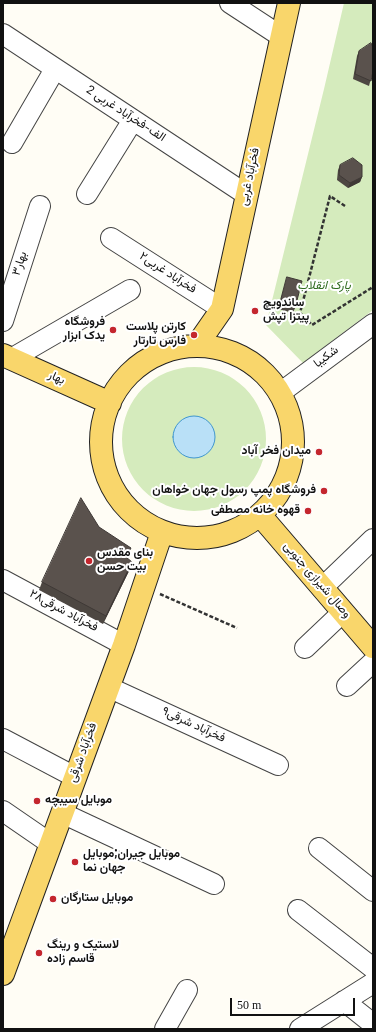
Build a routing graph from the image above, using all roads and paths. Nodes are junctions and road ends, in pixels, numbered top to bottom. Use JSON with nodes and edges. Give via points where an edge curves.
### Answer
{"nodes":[{"id":1,"x":230,"y":3,"type":"edge"},
{"id":2,"x":290,"y":3,"type":"edge"},
{"id":3,"x":3,"y":34,"type":"edge"},
{"id":4,"x":282,"y":38,"type":"junction"},
{"id":5,"x":55,"y":69,"type":"junction"},
{"id":6,"x":133,"y":120,"type":"junction"},
{"id":7,"x":12,"y":143,"type":"dead end"},
{"id":8,"x":87,"y":194,"type":"dead end"},
{"id":9,"x":247,"y":195,"type":"junction"},
{"id":10,"x":40,"y":206,"type":"dead end"},
{"id":11,"x":345,"y":206,"type":"dead end"},
{"id":12,"x":111,"y":238,"type":"dead end"},
{"id":13,"x":373,"y":287,"type":"edge"},
{"id":14,"x":130,"y":290,"type":"dead end"},
{"id":15,"x":222,"y":309,"type":"junction"},
{"id":16,"x":3,"y":321,"type":"edge"},
{"id":17,"x":373,"y":324,"type":"edge"},
{"id":18,"x":197,"y":345,"type":"junction"},
{"id":19,"x":9,"y":362,"type":"edge"},
{"id":20,"x":280,"y":393,"type":"junction"},
{"id":21,"x":110,"y":403,"type":"junction"},
{"id":22,"x":260,"y":515,"type":"junction"},
{"id":23,"x":162,"y":532,"type":"junction"},
{"id":24,"x":373,"y":539,"type":"edge"},
{"id":25,"x":3,"y":580,"type":"edge"},
{"id":26,"x":143,"y":587,"type":"junction"},
{"id":27,"x":322,"y":588,"type":"junction"},
{"id":28,"x":343,"y":612,"type":"junction"},
{"id":29,"x":237,"y":628,"type":"dead end"},
{"id":30,"x":124,"y":645,"type":"junction"},
{"id":31,"x":373,"y":647,"type":"edge"},
{"id":32,"x":305,"y":648,"type":"dead end"},
{"id":33,"x":373,"y":662,"type":"edge"},
{"id":34,"x":347,"y":686,"type":"dead end"},
{"id":35,"x":108,"y":687,"type":"junction"},
{"id":36,"x":3,"y":739,"type":"edge"},
{"id":37,"x":278,"y":766,"type":"dead end"},
{"id":38,"x":75,"y":777,"type":"junction"},
{"id":39,"x":3,"y":811,"type":"edge"},
{"id":40,"x":62,"y":812,"type":"junction"},
{"id":41,"x":51,"y":844,"type":"junction"},
{"id":42,"x":319,"y":848,"type":"dead end"},
{"id":43,"x":214,"y":884,"type":"dead end"},
{"id":44,"x":373,"y":891,"type":"edge"},
{"id":45,"x":298,"y":910,"type":"dead end"},
{"id":46,"x":5,"y":961,"type":"edge"},
{"id":47,"x":373,"y":968,"type":"edge"},
{"id":48,"x":373,"y":983,"type":"edge"},
{"id":49,"x":188,"y":990,"type":"dead end"},
{"id":50,"x":344,"y":1001,"type":"junction"},
{"id":51,"x":373,"y":1024,"type":"edge"},
{"id":52,"x":165,"y":1029,"type":"edge"},
{"id":53,"x":300,"y":1029,"type":"edge"}],
"edges":[{"from":1,"to":4,"type":"street"},
{"from":2,"to":4,"type":"main road","name":"فخرآباد غربی"},
{"from":3,"to":5,"type":"street","name":"2 الف-فخرآباد غربی"},
{"from":4,"to":9,"type":"main road","name":"فخرآباد غربی"},
{"from":5,"to":6,"type":"street","name":"2 الف-فخرآباد غربی"},
{"from":5,"to":7,"type":"street"},
{"from":6,"to":8,"type":"street"},
{"from":6,"to":9,"type":"street","name":"2 الف-فخرآباد غربی"},
{"from":9,"to":15,"type":"main road","name":"فخرآباد غربی"},
{"from":10,"to":16,"type":"street","name":"بهار۳"},
{"from":11,"to":13,"type":"path","via":[[330,196],[300,314],[312,325]]},
{"from":12,"to":15,"type":"street","name":"۲فخرآباد غربی"},
{"from":14,"to":19,"type":"street"},
{"from":15,"to":18,"type":"main road","name":"فخرآباد غربی"},
{"from":17,"to":20,"type":"street","name":"شکیبا"},
{"from":18,"to":20,"type":"main road","via":[[222,348],[245,358],[265,373]]},
{"from":18,"to":21,"type":"main road","via":[[173,348],[150,358],[130,373]]},
{"from":19,"to":21,"type":"main road","name":"بهار"},
{"from":20,"to":22,"type":"main road","via":[[290,416],[293,452],[288,474],[278,494]]},
{"from":21,"to":23,"type":"main road","via":[[101,441],[106,474],[113,489],[128,509]]},
{"from":22,"to":23,"type":"main road","via":[[248,524],[217,537],[180,537]]},
{"from":22,"to":27,"type":"main road","name":"وصال شیرازی جنوبی"},
{"from":23,"to":26,"type":"main road","name":"فخرآباد شرقی"},
{"from":24,"to":27,"type":"street"},
{"from":25,"to":30,"type":"street","name":"فخرآباد شرقی۲۸"},
{"from":26,"to":29,"type":"path"},
{"from":26,"to":30,"type":"main road","name":"فخرآباد شرقی"},
{"from":27,"to":28,"type":"main road","name":"وصال شیرازی جنوبی"},
{"from":28,"to":31,"type":"main road","name":"وصال شیرازی جنوبی"},
{"from":28,"to":32,"type":"street"},
{"from":30,"to":35,"type":"main road","name":"فخرآباد شرقی"},
{"from":33,"to":34,"type":"street"},
{"from":35,"to":37,"type":"street","name":"فخرآباد شرقی۹"},
{"from":35,"to":38,"type":"main road","name":"فخرآباد شرقی"},
{"from":36,"to":38,"type":"street"},
{"from":38,"to":40,"type":"main road","name":"فخرآباد شرقی"},
{"from":39,"to":41,"type":"street"},
{"from":40,"to":41,"type":"main road","name":"فخرآباد شرقی"},
{"from":40,"to":43,"type":"street"},
{"from":41,"to":46,"type":"main road","name":"فخرآباد شرقی"},
{"from":42,"to":44,"type":"street"},
{"from":45,"to":47,"type":"street"},
{"from":48,"to":50,"type":"street"},
{"from":49,"to":52,"type":"street"},
{"from":50,"to":51,"type":"street"},
{"from":50,"to":53,"type":"street"}]}
